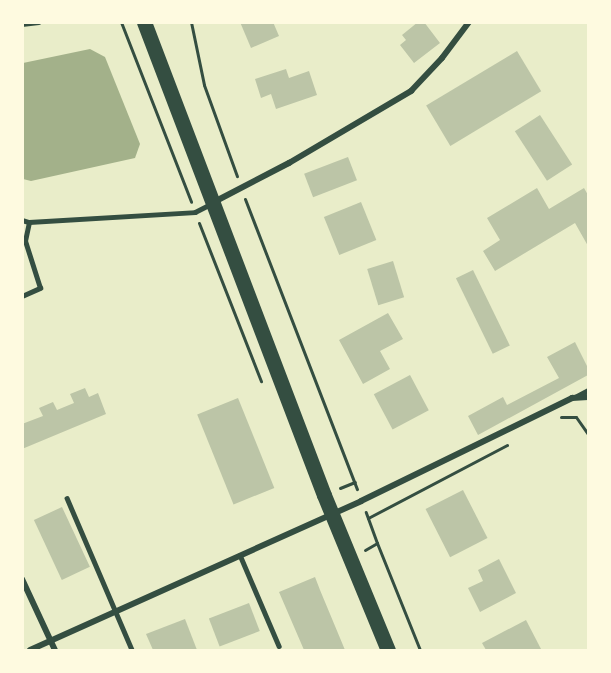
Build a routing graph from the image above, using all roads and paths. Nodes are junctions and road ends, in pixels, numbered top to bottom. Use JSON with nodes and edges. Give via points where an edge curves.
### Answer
{"nodes":[{"id":1,"x":39,"y":22,"type":"edge"},
{"id":2,"x":121,"y":22,"type":"edge"},
{"id":3,"x":144,"y":22,"type":"edge"},
{"id":4,"x":191,"y":22,"type":"edge"},
{"id":5,"x":469,"y":22,"type":"edge"},
{"id":6,"x":22,"y":24,"type":"edge"},
{"id":7,"x":240,"y":187,"type":"junction"},
{"id":8,"x":214,"y":203,"type":"junction"},
{"id":9,"x":195,"y":212,"type":"junction"},
{"id":10,"x":22,"y":220,"type":"edge"},
{"id":11,"x":29,"y":222,"type":"junction"},
{"id":12,"x":22,"y":296,"type":"edge"},
{"id":13,"x":264,"y":390,"type":"dead end"},
{"id":14,"x":588,"y":390,"type":"edge"},
{"id":15,"x":588,"y":397,"type":"edge"},
{"id":16,"x":572,"y":398,"type":"junction"},
{"id":17,"x":551,"y":422,"type":"dead end"},
{"id":18,"x":588,"y":434,"type":"edge"},
{"id":19,"x":510,"y":444,"type":"dead end"},
{"id":20,"x":67,"y":498,"type":"dead end"},
{"id":21,"x":361,"y":501,"type":"junction"},
{"id":22,"x":332,"y":514,"type":"junction"},
{"id":23,"x":368,"y":518,"type":"junction"},
{"id":24,"x":377,"y":543,"type":"junction"},
{"id":25,"x":240,"y":555,"type":"junction"},
{"id":26,"x":349,"y":557,"type":"junction"},
{"id":27,"x":22,"y":579,"type":"edge"},
{"id":28,"x":115,"y":612,"type":"junction"},
{"id":29,"x":51,"y":641,"type":"junction"},
{"id":30,"x":279,"y":646,"type":"dead end"},
{"id":31,"x":30,"y":651,"type":"edge"},
{"id":32,"x":55,"y":651,"type":"edge"},
{"id":33,"x":132,"y":651,"type":"edge"},
{"id":34,"x":388,"y":651,"type":"edge"},
{"id":35,"x":420,"y":651,"type":"edge"}],
"edges":[{"from":1,"to":6,"type":"street"},
{"from":2,"to":9,"type":"path"},
{"from":3,"to":8,"type":"main road"},
{"from":4,"to":7,"type":"path","via":[[204,85]]},
{"from":5,"to":7,"type":"street","via":[[411,91],[289,163]]},
{"from":7,"to":8,"type":"street"},
{"from":7,"to":21,"type":"path"},
{"from":8,"to":9,"type":"lane"},
{"from":8,"to":22,"type":"main road"},
{"from":9,"to":11,"type":"lane"},
{"from":9,"to":13,"type":"path"},
{"from":10,"to":11,"type":"lane"},
{"from":11,"to":12,"type":"lane","via":[[25,242],[40,288]]},
{"from":14,"to":16,"type":"lane"},
{"from":15,"to":16,"type":"street"},
{"from":16,"to":21,"type":"street"},
{"from":17,"to":18,"type":"path","via":[[576,417]]},
{"from":19,"to":23,"type":"path"},
{"from":20,"to":28,"type":"lane"},
{"from":21,"to":22,"type":"street"},
{"from":21,"to":23,"type":"path"},
{"from":22,"to":25,"type":"street"},
{"from":22,"to":26,"type":"main road"},
{"from":23,"to":24,"type":"path"},
{"from":24,"to":26,"type":"path"},
{"from":24,"to":35,"type":"path"},
{"from":25,"to":28,"type":"street"},
{"from":25,"to":30,"type":"lane"},
{"from":26,"to":34,"type":"main road"},
{"from":27,"to":29,"type":"street"},
{"from":28,"to":29,"type":"street"},
{"from":28,"to":33,"type":"lane"},
{"from":29,"to":31,"type":"street"},
{"from":29,"to":32,"type":"street"}]}
